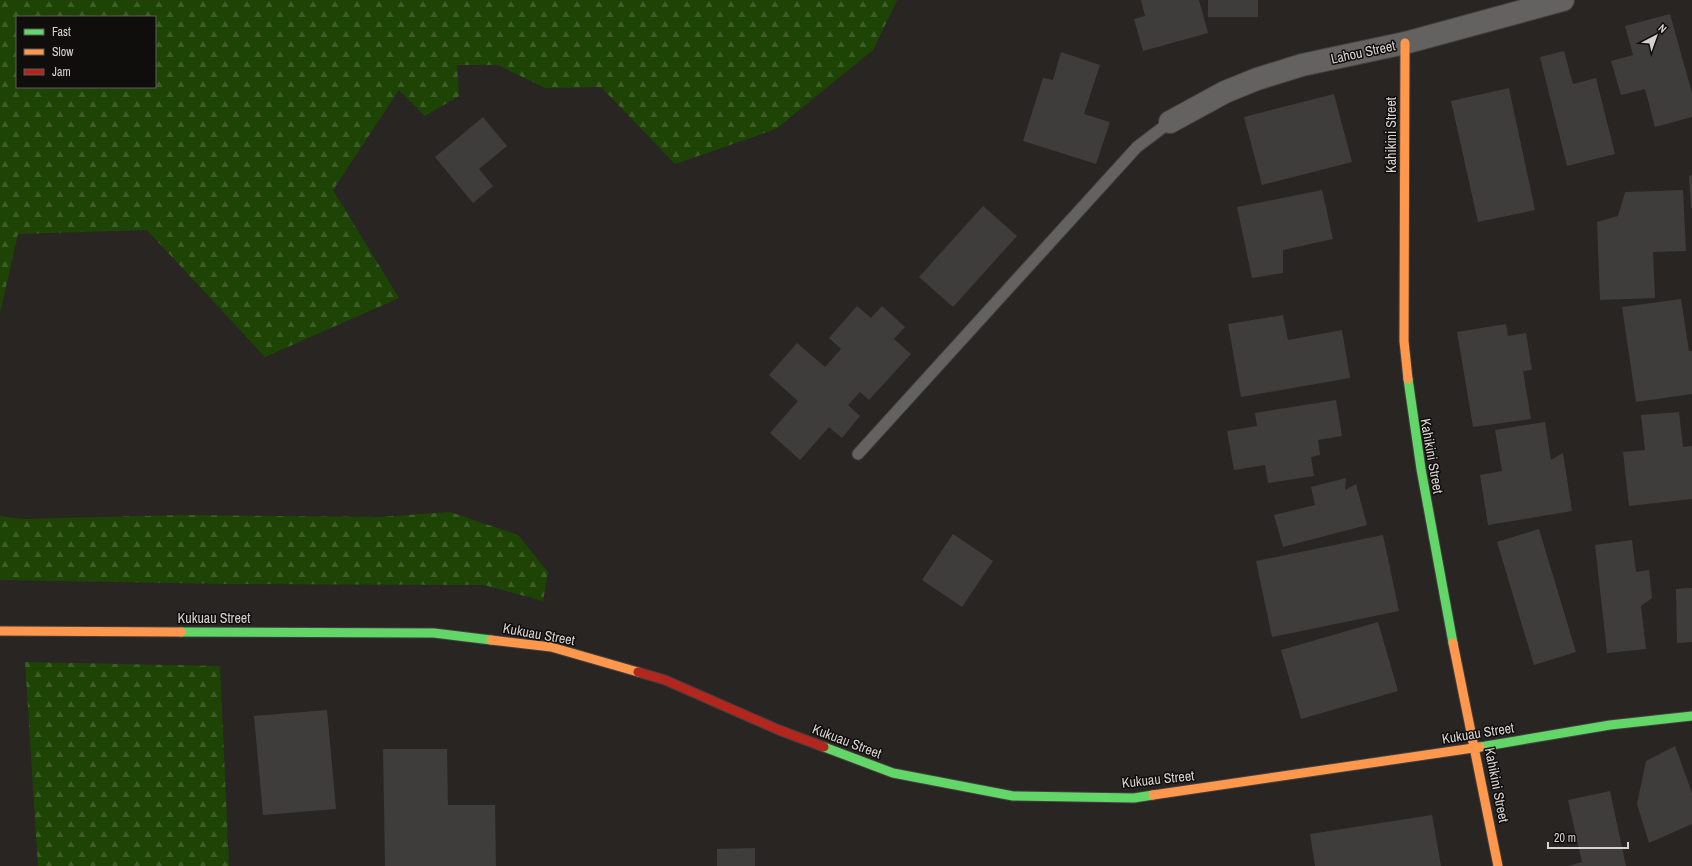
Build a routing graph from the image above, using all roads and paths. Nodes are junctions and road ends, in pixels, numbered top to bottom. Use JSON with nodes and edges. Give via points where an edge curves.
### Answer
{"nodes":[{"id":1,"x":1563,"y":0,"type":"edge"},
{"id":2,"x":1405,"y":43,"type":"junction"},
{"id":3,"x":1170,"y":122,"type":"joint"},
{"id":4,"x":858,"y":454,"type":"dead end"},
{"id":5,"x":0,"y":631,"type":"edge"},
{"id":6,"x":1692,"y":716,"type":"edge"},
{"id":7,"x":1476,"y":748,"type":"junction"},
{"id":8,"x":1498,"y":866,"type":"edge"}],
"edges":[{"from":1,"to":2,"type":"street","name":"Lahou Street"},
{"from":2,"to":3,"type":"street","name":"Lahou Street","via":[[1302,65],[1257,79],[1225,92]]},
{"from":2,"to":7,"type":"street","name":"Kahikini Street","via":[[1406,371],[1440,581]]},
{"from":3,"to":4,"type":"lane","via":[[1137,147]]},
{"from":5,"to":7,"type":"street","name":"Kukuau Street","via":[[434,633],[551,647],[665,680],[779,730],[893,773],[1013,796],[1134,798]]},
{"from":6,"to":7,"type":"street","name":"Kukuau Street","via":[[1610,725]]},
{"from":7,"to":8,"type":"street","name":"Kahikini Street"}]}
